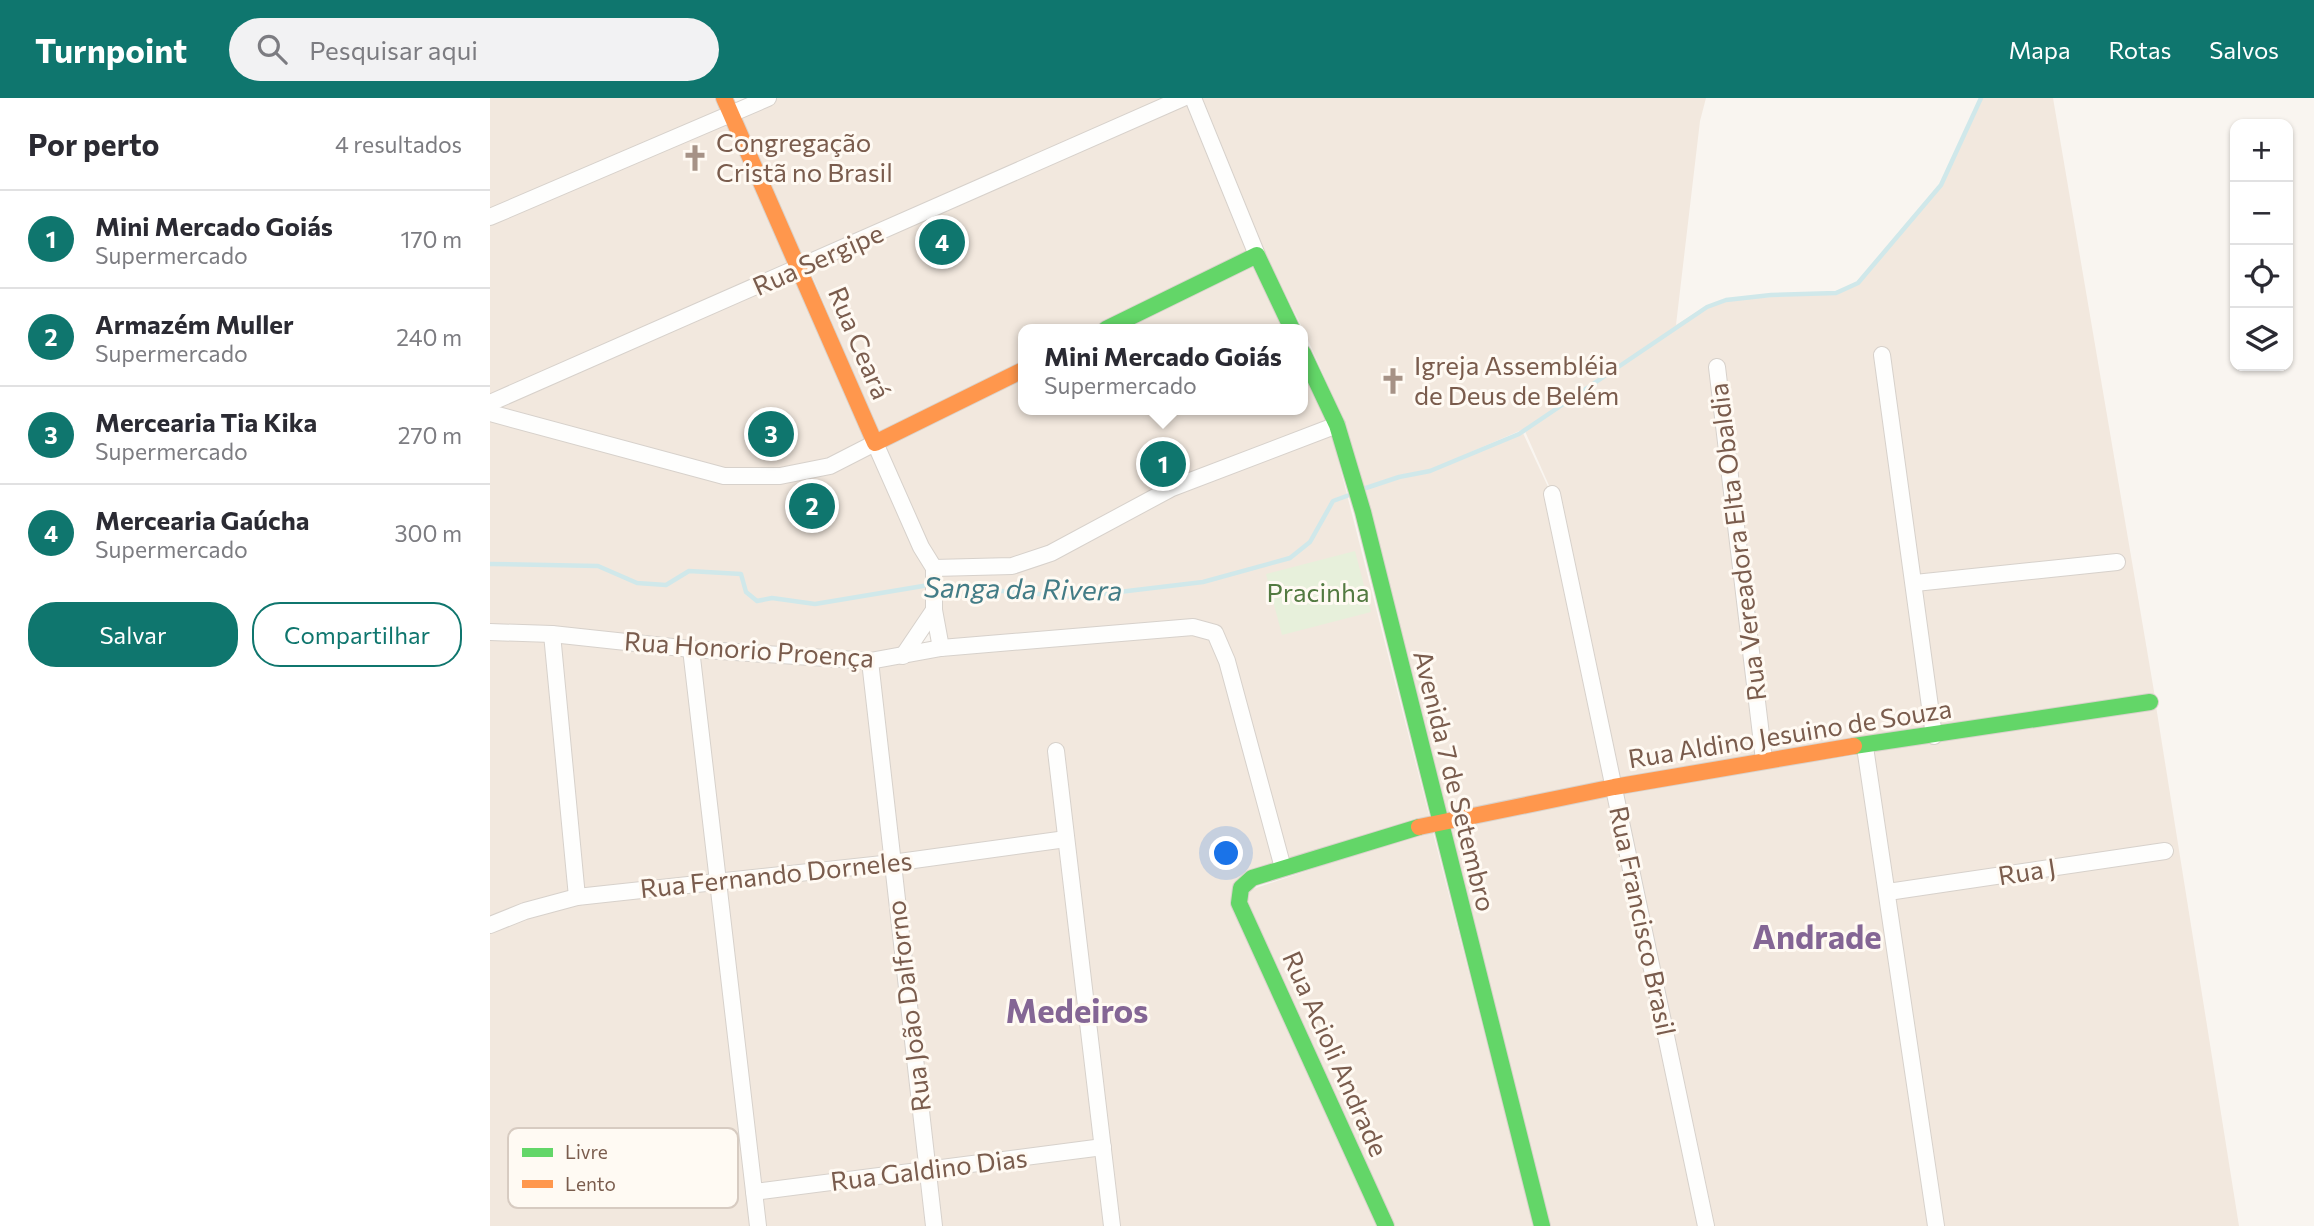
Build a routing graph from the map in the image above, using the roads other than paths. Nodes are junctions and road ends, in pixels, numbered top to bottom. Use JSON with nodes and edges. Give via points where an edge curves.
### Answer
{"nodes":[{"id":1,"x":724,"y":98,"type":"edge"},
{"id":2,"x":768,"y":98,"type":"edge"},
{"id":3,"x":1183,"y":98,"type":"edge"},
{"id":4,"x":1192,"y":98,"type":"edge"},
{"id":5,"x":731,"y":114,"type":"junction"},
{"id":6,"x":490,"y":217,"type":"edge"},
{"id":7,"x":1258,"y":255,"type":"junction"},
{"id":8,"x":800,"y":268,"type":"junction"},
{"id":9,"x":1116,"y":324,"type":"edge"},
{"id":10,"x":1290,"y":324,"type":"edge"},
{"id":11,"x":1882,"y":355,"type":"dead end"},
{"id":12,"x":1308,"y":364,"type":"edge"},
{"id":13,"x":1717,"y":367,"type":"dead end"},
{"id":14,"x":1018,"y":372,"type":"edge"},
{"id":15,"x":490,"y":402,"type":"edge"},
{"id":16,"x":490,"y":413,"type":"edge"},
{"id":17,"x":1337,"y":425,"type":"junction"},
{"id":18,"x":875,"y":443,"type":"junction"},
{"id":19,"x":1552,"y":494,"type":"dead end"},
{"id":20,"x":2118,"y":562,"type":"dead end"},
{"id":21,"x":934,"y":574,"type":"junction"},
{"id":22,"x":1916,"y":583,"type":"junction"},
{"id":23,"x":934,"y":610,"type":"junction"},
{"id":24,"x":490,"y":632,"type":"edge"},
{"id":25,"x":552,"y":634,"type":"junction"},
{"id":26,"x":941,"y":648,"type":"junction"},
{"id":27,"x":691,"y":649,"type":"junction"},
{"id":28,"x":903,"y":656,"type":"junction"},
{"id":29,"x":870,"y":661,"type":"junction"},
{"id":30,"x":2150,"y":702,"type":"dead end"},
{"id":31,"x":1934,"y":736,"type":"junction"},
{"id":32,"x":1865,"y":747,"type":"junction"},
{"id":33,"x":1056,"y":751,"type":"dead end"},
{"id":34,"x":1764,"y":760,"type":"junction"},
{"id":35,"x":1614,"y":786,"type":"junction"},
{"id":36,"x":1438,"y":821,"type":"junction"},
{"id":37,"x":1066,"y":839,"type":"junction"},
{"id":38,"x":2165,"y":851,"type":"dead end"},
{"id":39,"x":892,"y":863,"type":"junction"},
{"id":40,"x":1283,"y":868,"type":"junction"},
{"id":41,"x":718,"y":881,"type":"junction"},
{"id":42,"x":1888,"y":892,"type":"junction"},
{"id":43,"x":577,"y":897,"type":"junction"},
{"id":44,"x":1239,"y":903,"type":"joint"},
{"id":45,"x":490,"y":925,"type":"edge"},
{"id":46,"x":1103,"y":1147,"type":"junction"},
{"id":47,"x":929,"y":1171,"type":"junction"},
{"id":48,"x":754,"y":1192,"type":"junction"},
{"id":49,"x":758,"y":1226,"type":"edge"},
{"id":50,"x":934,"y":1226,"type":"edge"},
{"id":51,"x":1112,"y":1226,"type":"edge"},
{"id":52,"x":1386,"y":1226,"type":"edge"},
{"id":53,"x":1542,"y":1226,"type":"edge"},
{"id":54,"x":1706,"y":1226,"type":"edge"},
{"id":55,"x":1936,"y":1226,"type":"edge"}],
"edges":[{"from":1,"to":5,"type":"street","name":"Rua Ceará"},
{"from":2,"to":5,"type":"street"},
{"from":3,"to":8,"type":"street","name":"Rua Sergipe"},
{"from":4,"to":7,"type":"street"},
{"from":5,"to":6,"type":"street"},
{"from":5,"to":8,"type":"street","name":"Rua Ceará"},
{"from":7,"to":9,"type":"street"},
{"from":7,"to":10,"type":"street"},
{"from":8,"to":15,"type":"street","name":"Rua Sergipe"},
{"from":8,"to":18,"type":"street","name":"Rua Ceará"},
{"from":11,"to":22,"type":"street"},
{"from":12,"to":17,"type":"street","name":"Avenida 7 de Setembro"},
{"from":13,"to":34,"type":"street","name":"Rua Vereadora Elta Obaldia"},
{"from":14,"to":18,"type":"street"},
{"from":16,"to":18,"type":"street","via":[[724,476],[780,476],[830,466]]},
{"from":17,"to":21,"type":"street","via":[[1172,488],[1051,553],[1012,566]]},
{"from":17,"to":36,"type":"street","name":"Avenida 7 de Setembro","via":[[1363,512]]},
{"from":18,"to":21,"type":"street","name":"Rua Ceará"},
{"from":19,"to":35,"type":"street","name":"Rua Francisco Brasil"},
{"from":20,"to":22,"type":"street"},
{"from":21,"to":23,"type":"street","name":"Rua Ceará"},
{"from":22,"to":31,"type":"street"},
{"from":23,"to":26,"type":"street","name":"Rua Ceará"},
{"from":23,"to":28,"type":"street"},
{"from":24,"to":25,"type":"street","name":"Rua Honorio Proença"},
{"from":25,"to":27,"type":"street","name":"Rua Honorio Proença"},
{"from":25,"to":43,"type":"street"},
{"from":26,"to":28,"type":"street","name":"Rua Honorio Proença"},
{"from":26,"to":40,"type":"street","name":"Rua Honorio Proença","via":[[1193,627],[1215,633],[1227,661]]},
{"from":27,"to":29,"type":"street","name":"Rua Honorio Proença"},
{"from":27,"to":41,"type":"street"},
{"from":28,"to":29,"type":"street","name":"Rua Honorio Proença"},
{"from":29,"to":39,"type":"street","name":"Rua João Dalforno"},
{"from":30,"to":31,"type":"street","name":"Rua Aldino Jesuino de Souza"},
{"from":31,"to":32,"type":"street","name":"Rua Aldino Jesuino de Souza"},
{"from":32,"to":34,"type":"street","name":"Rua Aldino Jesuino de Souza"},
{"from":32,"to":42,"type":"street"},
{"from":33,"to":37,"type":"street"},
{"from":34,"to":35,"type":"street","name":"Rua Aldino Jesuino de Souza"},
{"from":35,"to":36,"type":"street","name":"Rua Aldino Jesuino de Souza"},
{"from":35,"to":54,"type":"street","name":"Rua Francisco Brasil"},
{"from":36,"to":40,"type":"street","name":"Rua Aldino Jesuino de Souza"},
{"from":36,"to":53,"type":"street","name":"Avenida 7 de Setembro"},
{"from":37,"to":39,"type":"street","name":"Rua Fernando Dorneles"},
{"from":37,"to":46,"type":"street"},
{"from":38,"to":42,"type":"street","name":"Rua J"},
{"from":39,"to":41,"type":"street","name":"Rua Fernando Dorneles"},
{"from":39,"to":47,"type":"street","name":"Rua João Dalforno"},
{"from":40,"to":44,"type":"street","name":"Rua Aldino Jesuino de Souza","via":[[1252,878],[1241,888]]},
{"from":41,"to":43,"type":"street","name":"Rua Fernando Dorneles"},
{"from":41,"to":48,"type":"street"},
{"from":42,"to":55,"type":"street"},
{"from":43,"to":45,"type":"street","name":"Rua Fernando Dorneles"},
{"from":44,"to":52,"type":"street","name":"Rua Acioli Andrade"},
{"from":46,"to":47,"type":"street","name":"Rua Galdino Dias"},
{"from":46,"to":51,"type":"street"},
{"from":47,"to":48,"type":"street","name":"Rua Galdino Dias"},
{"from":47,"to":50,"type":"street","name":"Rua João Dalforno"},
{"from":48,"to":49,"type":"street"}]}
